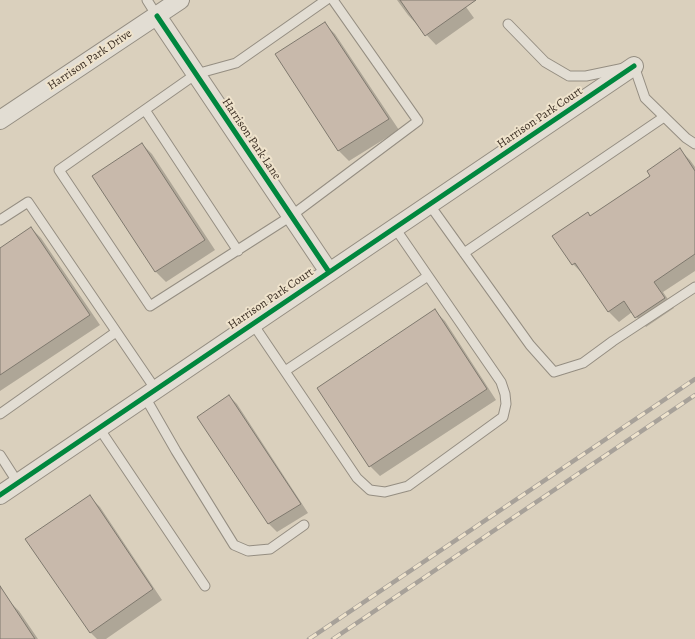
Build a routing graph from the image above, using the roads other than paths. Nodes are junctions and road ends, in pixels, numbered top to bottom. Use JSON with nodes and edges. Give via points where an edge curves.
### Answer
{"nodes":[{"id":1,"x":146,"y":0,"type":"edge"},
{"id":2,"x":180,"y":0,"type":"edge"},
{"id":3,"x":326,"y":0,"type":"edge"},
{"id":4,"x":333,"y":0,"type":"edge"},
{"id":5,"x":157,"y":16,"type":"junction"},
{"id":6,"x":508,"y":24,"type":"dead end"},
{"id":7,"x":634,"y":66,"type":"junction"},
{"id":8,"x":196,"y":74,"type":"junction"},
{"id":9,"x":145,"y":110,"type":"junction"},
{"id":10,"x":664,"y":117,"type":"junction"},
{"id":11,"x":0,"y":120,"type":"edge"},
{"id":12,"x":695,"y":144,"type":"edge"},
{"id":13,"x":430,"y":204,"type":"junction"},
{"id":14,"x":291,"y":216,"type":"junction"},
{"id":15,"x":0,"y":220,"type":"edge"},
{"id":16,"x":395,"y":228,"type":"junction"},
{"id":17,"x":238,"y":251,"type":"junction"},
{"id":18,"x":464,"y":253,"type":"junction"},
{"id":19,"x":329,"y":272,"type":"junction"},
{"id":20,"x":428,"y":276,"type":"junction"},
{"id":21,"x":695,"y":287,"type":"edge"},
{"id":22,"x":253,"y":324,"type":"junction"},
{"id":23,"x":116,"y":332,"type":"junction"},
{"id":24,"x":285,"y":371,"type":"junction"},
{"id":25,"x":151,"y":393,"type":"junction"},
{"id":26,"x":0,"y":414,"type":"edge"},
{"id":27,"x":99,"y":428,"type":"junction"},
{"id":28,"x":0,"y":455,"type":"edge"},
{"id":29,"x":18,"y":483,"type":"junction"},
{"id":30,"x":0,"y":495,"type":"edge"},
{"id":31,"x":304,"y":525,"type":"dead end"},
{"id":32,"x":206,"y":586,"type":"dead end"}],
"edges":[{"from":1,"to":5,"type":"lane"},
{"from":2,"to":5,"type":"street","name":"Harrison Park Drive"},
{"from":3,"to":8,"type":"lane","via":[[236,63]]},
{"from":4,"to":14,"type":"lane","via":[[418,121]]},
{"from":5,"to":8,"type":"street","name":"Harrison Park Lane"},
{"from":5,"to":11,"type":"street","name":"Harrison Park Drive"},
{"from":6,"to":7,"type":"lane","via":[[545,62],[569,76],[586,76]]},
{"from":7,"to":10,"type":"lane","via":[[645,98]]},
{"from":7,"to":13,"type":"street","name":"Harrison Park Court"},
{"from":8,"to":9,"type":"lane"},
{"from":8,"to":14,"type":"street","name":"Harrison Park Lane"},
{"from":9,"to":17,"type":"lane"},
{"from":9,"to":17,"type":"lane","via":[[59,170],[150,306]]},
{"from":10,"to":12,"type":"lane"},
{"from":10,"to":18,"type":"lane"},
{"from":13,"to":16,"type":"street","name":"Harrison Park Court"},
{"from":13,"to":18,"type":"lane"},
{"from":14,"to":17,"type":"lane"},
{"from":14,"to":19,"type":"street","name":"Harrison Park Lane"},
{"from":15,"to":23,"type":"lane","via":[[28,202]]},
{"from":16,"to":19,"type":"street","name":"Harrison Park Court"},
{"from":16,"to":20,"type":"lane"},
{"from":18,"to":21,"type":"lane","via":[[530,345],[554,372],[583,363]]},
{"from":19,"to":22,"type":"street","name":"Harrison Park Court"},
{"from":20,"to":24,"type":"lane"},
{"from":20,"to":24,"type":"lane","via":[[501,382],[506,404],[503,417],[408,486],[385,492],[370,490],[357,478]]},
{"from":22,"to":24,"type":"lane"},
{"from":22,"to":25,"type":"street","name":"Harrison Park Court"},
{"from":23,"to":25,"type":"lane"},
{"from":23,"to":26,"type":"lane"},
{"from":25,"to":27,"type":"street","name":"Harrison Park Court"},
{"from":25,"to":31,"type":"lane","via":[[176,450],[234,545],[248,551],[270,549]]},
{"from":27,"to":29,"type":"street","name":"Harrison Park Court"},
{"from":27,"to":32,"type":"lane"},
{"from":28,"to":29,"type":"lane"},
{"from":29,"to":30,"type":"street","name":"Harrison Park Court"}]}
